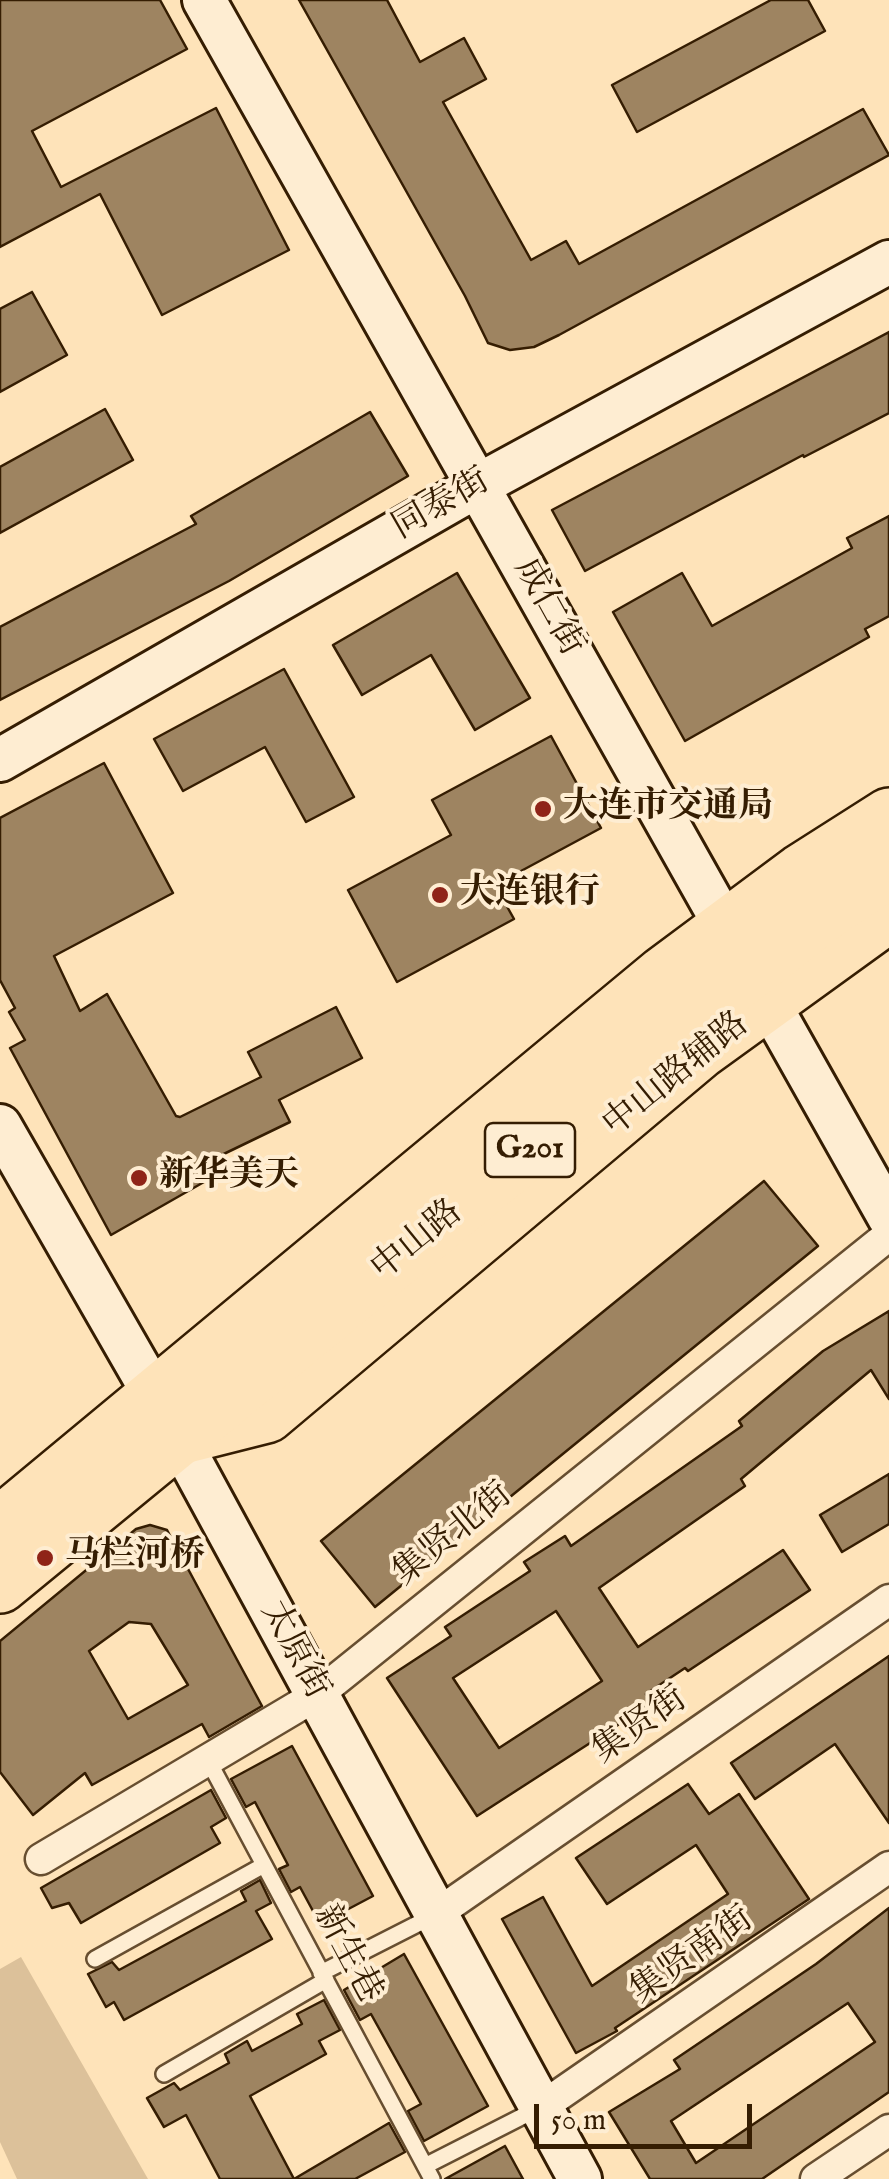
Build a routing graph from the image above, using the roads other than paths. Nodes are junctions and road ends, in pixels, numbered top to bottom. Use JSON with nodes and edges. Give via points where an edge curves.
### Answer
{"nodes":[{"id":1,"x":204,"y":0,"type":"edge"},
{"id":2,"x":889,"y":262,"type":"edge"},
{"id":3,"x":477,"y":486,"type":"junction"},
{"id":4,"x":0,"y":760,"type":"edge"},
{"id":5,"x":889,"y":816,"type":"edge"},
{"id":6,"x":889,"y":870,"type":"edge"},
{"id":7,"x":889,"y":917,"type":"edge"},
{"id":8,"x":749,"y":968,"type":"junction"},
{"id":9,"x":0,"y":1126,"type":"edge"},
{"id":10,"x":889,"y":1217,"type":"edge"},
{"id":11,"x":889,"y":1236,"type":"edge"},
{"id":12,"x":166,"y":1418,"type":"junction"},
{"id":13,"x":5,"y":1520,"type":"edge"},
{"id":14,"x":0,"y":1586,"type":"edge"},
{"id":15,"x":889,"y":1600,"type":"edge"},
{"id":16,"x":317,"y":1695,"type":"junction"},
{"id":17,"x":208,"y":1760,"type":"junction"},
{"id":18,"x":42,"y":1859,"type":"dead end"},
{"id":19,"x":264,"y":1866,"type":"junction"},
{"id":20,"x":889,"y":1867,"type":"edge"},
{"id":21,"x":435,"y":1915,"type":"junction"},
{"id":22,"x":95,"y":1958,"type":"dead end"},
{"id":23,"x":323,"y":1976,"type":"junction"},
{"id":24,"x":164,"y":2074,"type":"dead end"},
{"id":25,"x":540,"y":2108,"type":"junction"},
{"id":26,"x":889,"y":2130,"type":"edge"},
{"id":27,"x":428,"y":2173,"type":"edge"},
{"id":28,"x":580,"y":2179,"type":"edge"},
{"id":29,"x":816,"y":2179,"type":"edge"}],
"edges":[{"from":1,"to":3,"type":"street","name":"成仁街"},
{"from":2,"to":3,"type":"street","name":"同泰街"},
{"from":3,"to":4,"type":"street","name":"同泰街"},
{"from":3,"to":8,"type":"street","name":"成仁街"},
{"from":5,"to":8,"type":"highway","name":"中山路","number":"G201","via":[[802,872]]},
{"from":6,"to":8,"type":"highway","name":"中山路","number":"G201"},
{"from":7,"to":8,"type":"main road","name":"中山路辅路"},
{"from":8,"to":10,"type":"street","name":"成仁街"},
{"from":8,"to":12,"type":"highway","name":"中山路","number":"G201","via":[[664,974]]},
{"from":8,"to":12,"type":"main road","name":"中山路辅路","via":[[701,1053],[268,1417]]},
{"from":9,"to":12,"type":"street","name":"太原街"},
{"from":11,"to":16,"type":"street","name":"集贤北街"},
{"from":12,"to":13,"type":"highway","name":"中山路","number":"G201"},
{"from":12,"to":14,"type":"highway","name":"中山路","number":"G201"},
{"from":12,"to":16,"type":"street","name":"太原街"},
{"from":15,"to":21,"type":"street","name":"集贤街"},
{"from":16,"to":17,"type":"street","name":"集贤北街"},
{"from":16,"to":21,"type":"street","name":"太原街"},
{"from":17,"to":18,"type":"street","name":"集贤北街"},
{"from":17,"to":19,"type":"lane","name":"新生巷"},
{"from":19,"to":22,"type":"lane"},
{"from":19,"to":23,"type":"lane","name":"新生巷"},
{"from":20,"to":25,"type":"street","name":"集贤南街"},
{"from":21,"to":23,"type":"lane"},
{"from":21,"to":25,"type":"street","name":"太原街"},
{"from":23,"to":24,"type":"lane"},
{"from":23,"to":27,"type":"lane","name":"新生巷"},
{"from":25,"to":27,"type":"lane"},
{"from":25,"to":28,"type":"street","name":"太原街"},
{"from":26,"to":29,"type":"street"}]}
